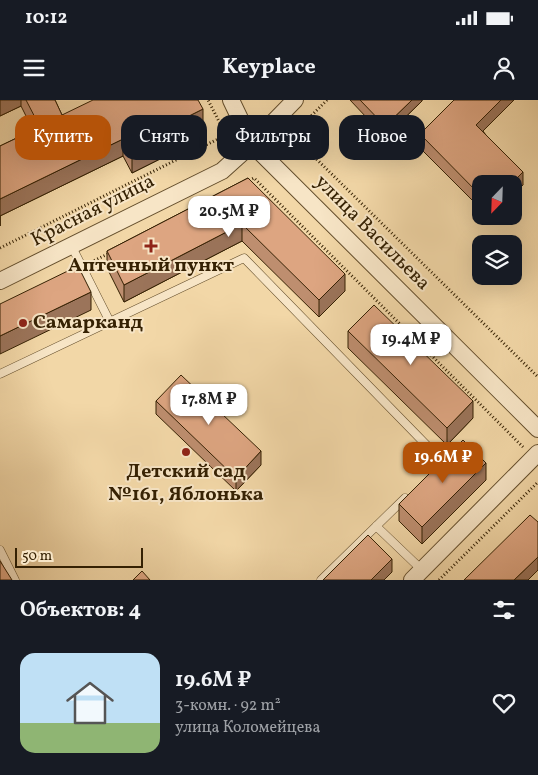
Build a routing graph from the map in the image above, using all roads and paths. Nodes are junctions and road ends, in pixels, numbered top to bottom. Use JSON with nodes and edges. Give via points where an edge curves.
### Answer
{"nodes":[{"id":1,"x":208,"y":100,"type":"edge"},
{"id":2,"x":231,"y":100,"type":"edge"},
{"id":3,"x":296,"y":100,"type":"edge"},
{"id":4,"x":327,"y":100,"type":"edge"},
{"id":5,"x":238,"y":115,"type":"edge"},
{"id":6,"x":281,"y":115,"type":"edge"},
{"id":7,"x":234,"y":160,"type":"edge"},
{"id":8,"x":268,"y":160,"type":"edge"},
{"id":9,"x":239,"y":186,"type":"edge"},
{"id":10,"x":71,"y":245,"type":"junction"},
{"id":11,"x":0,"y":248,"type":"edge"},
{"id":12,"x":117,"y":249,"type":"edge"},
{"id":13,"x":82,"y":267,"type":"junction"},
{"id":14,"x":0,"y":282,"type":"edge"},
{"id":15,"x":110,"y":322,"type":"junction"},
{"id":16,"x":0,"y":374,"type":"edge"},
{"id":17,"x":538,"y":377,"type":"edge"},
{"id":18,"x":538,"y":429,"type":"edge"},
{"id":19,"x":532,"y":452,"type":"edge"},
{"id":20,"x":429,"y":474,"type":"edge"},
{"id":21,"x":538,"y":482,"type":"edge"},
{"id":22,"x":409,"y":494,"type":"edge"},
{"id":23,"x":376,"y":526,"type":"junction"},
{"id":24,"x":0,"y":550,"type":"edge"},
{"id":25,"x":417,"y":575,"type":"edge"},
{"id":26,"x":15,"y":580,"type":"edge"},
{"id":27,"x":322,"y":580,"type":"edge"},
{"id":28,"x":439,"y":580,"type":"edge"}],
"edges":[{"from":1,"to":11,"type":"path","via":[[226,135]]},
{"from":2,"to":5,"type":"street","name":"улица Васильева"},
{"from":3,"to":6,"type":"street","name":"Красная улица"},
{"from":4,"to":17,"type":"path","via":[[292,135]]},
{"from":7,"to":10,"type":"street","name":"Красная улица","via":[[222,170]]},
{"from":8,"to":18,"type":"street","name":"улица Васильева"},
{"from":9,"to":19,"type":"path","via":[[254,178]]},
{"from":10,"to":13,"type":"lane"},
{"from":10,"to":14,"type":"street","name":"Красная улица"},
{"from":12,"to":13,"type":"path"},
{"from":13,"to":15,"type":"lane"},
{"from":15,"to":16,"type":"lane"},
{"from":15,"to":20,"type":"lane","via":[[244,258],[442,461]]},
{"from":19,"to":25,"type":"street"},
{"from":21,"to":28,"type":"path"},
{"from":22,"to":23,"type":"lane"},
{"from":23,"to":25,"type":"lane"},
{"from":23,"to":27,"type":"lane"},
{"from":24,"to":26,"type":"lane"}]}
